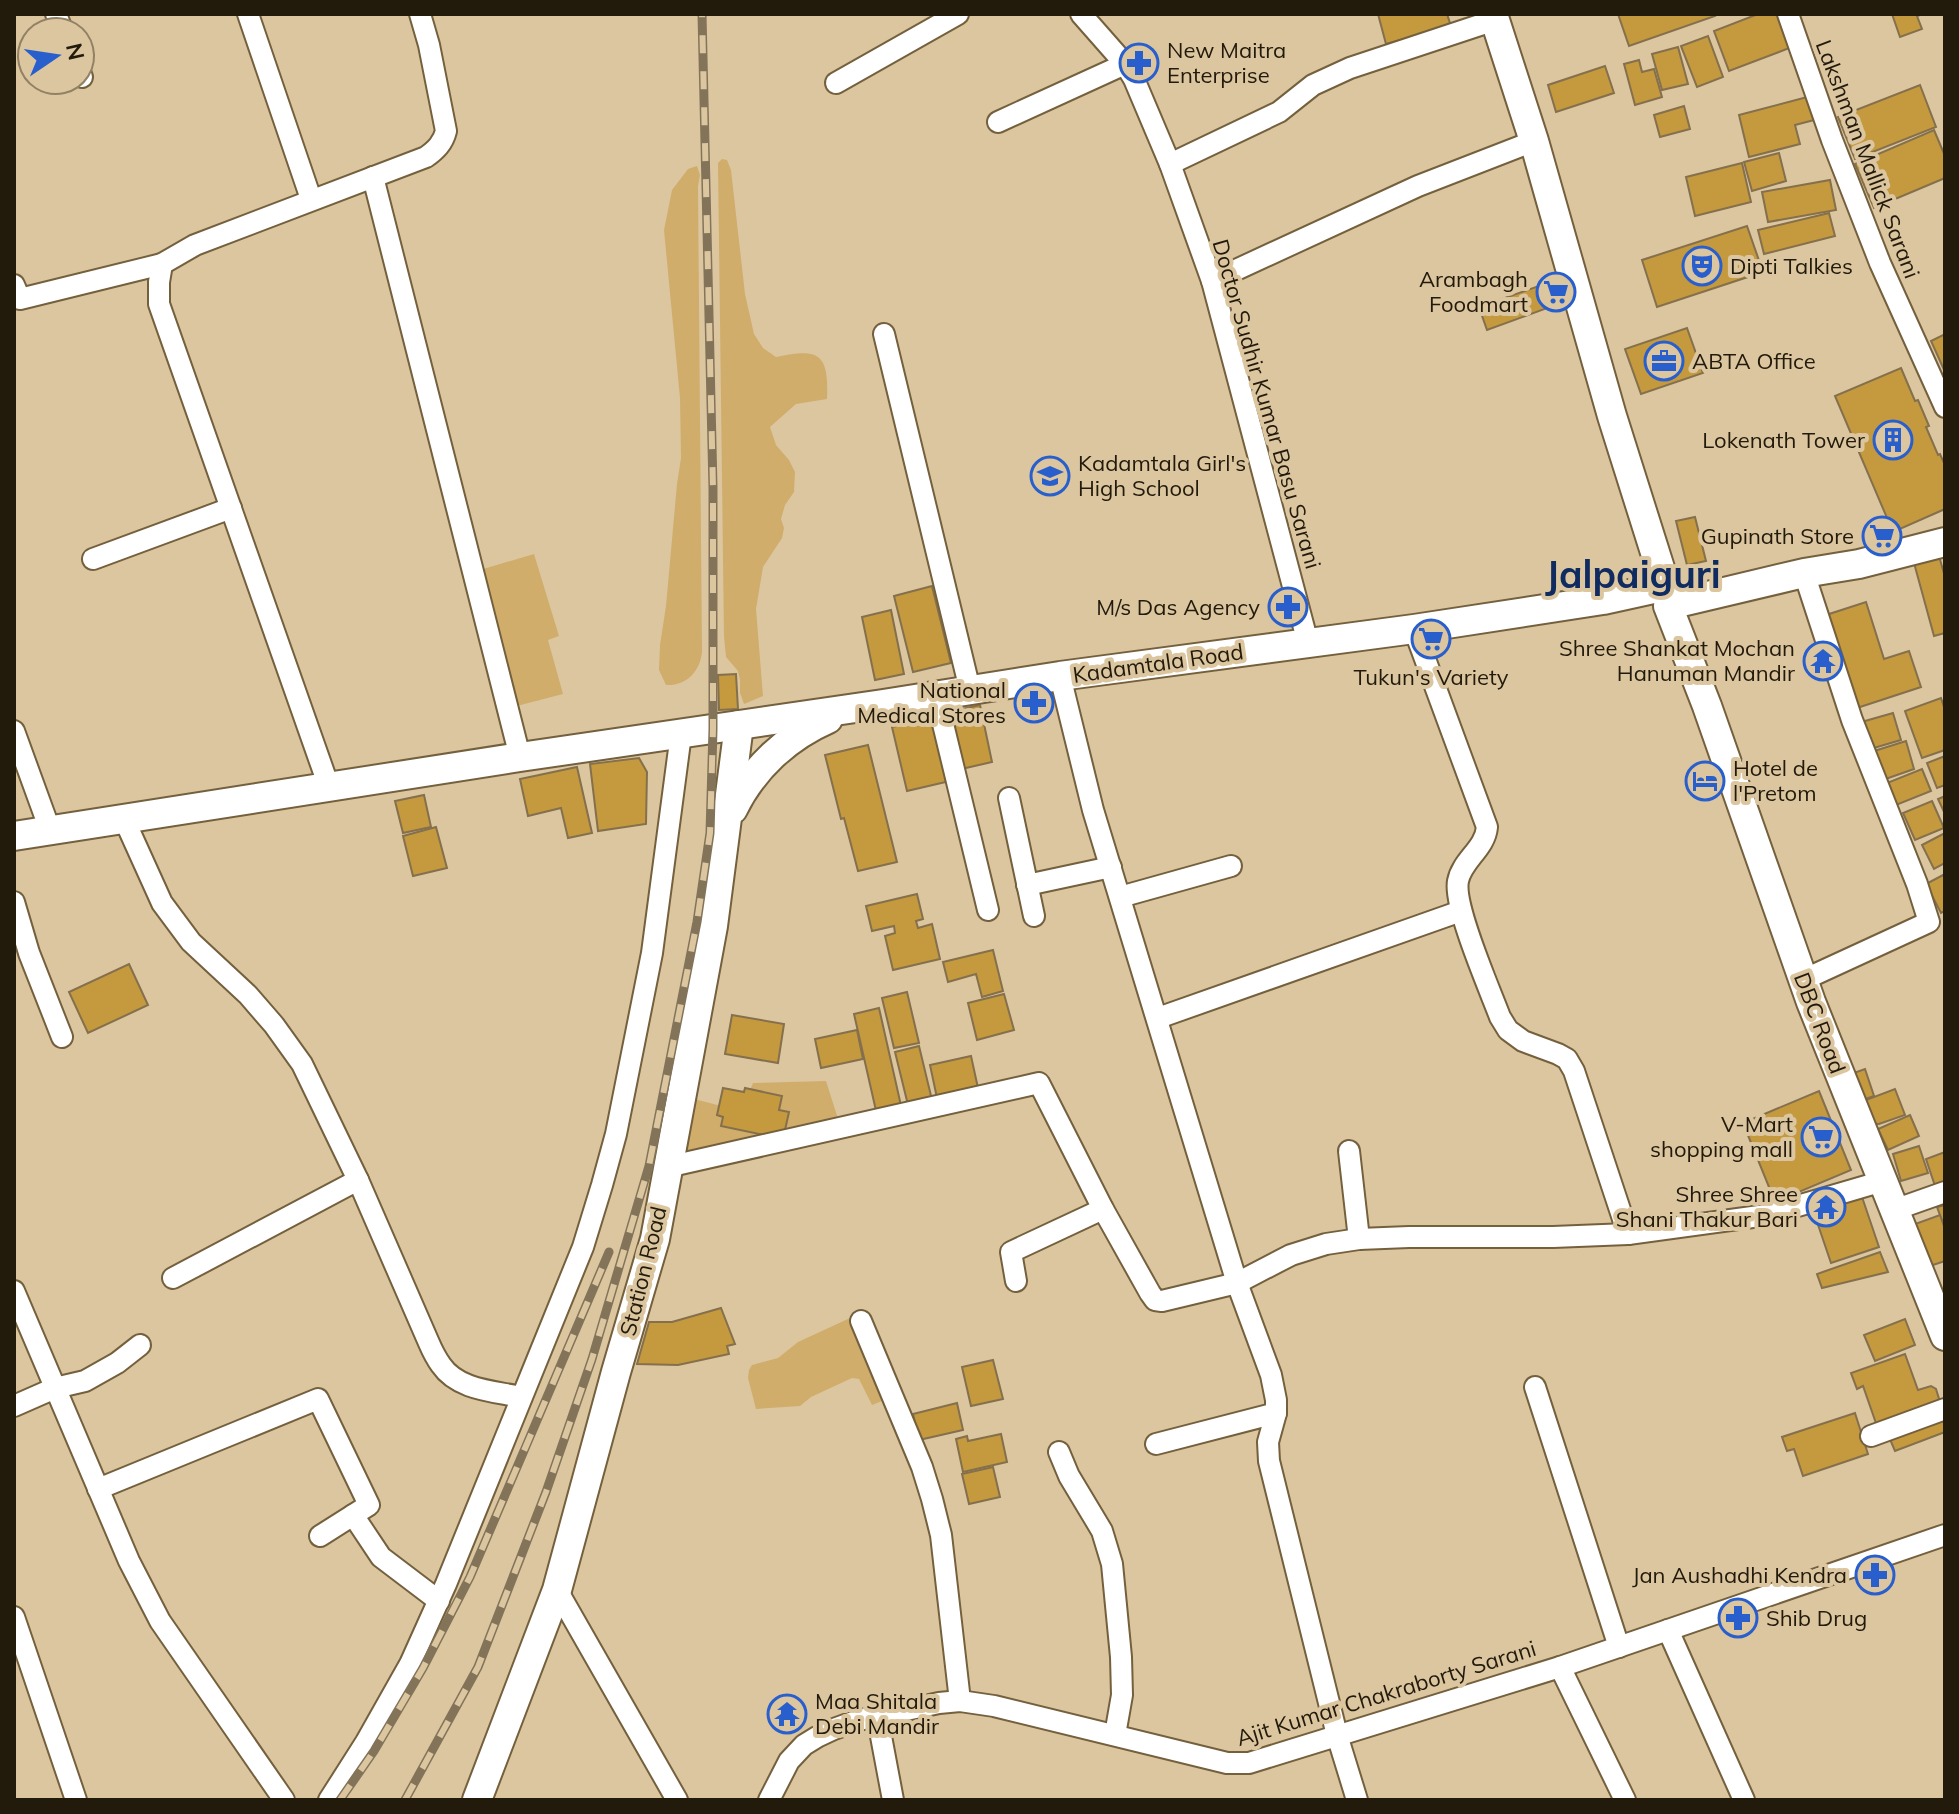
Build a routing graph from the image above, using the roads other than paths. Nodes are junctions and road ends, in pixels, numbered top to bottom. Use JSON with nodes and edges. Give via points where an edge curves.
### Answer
{"nodes":[{"id":1,"x":248,"y":14,"type":"edge"},
{"id":2,"x":420,"y":14,"type":"edge"},
{"id":3,"x":958,"y":14,"type":"edge"},
{"id":4,"x":1081,"y":14,"type":"edge"},
{"id":5,"x":1788,"y":14,"type":"edge"},
{"id":6,"x":1499,"y":16,"type":"edge"},
{"id":7,"x":1125,"y":64,"type":"junction"},
{"id":8,"x":836,"y":83,"type":"dead end"},
{"id":9,"x":998,"y":122,"type":"dead end"},
{"id":10,"x":1540,"y":138,"type":"junction"},
{"id":11,"x":1170,"y":164,"type":"junction"},
{"id":12,"x":373,"y":177,"type":"junction"},
{"id":13,"x":311,"y":199,"type":"junction"},
{"id":14,"x":162,"y":264,"type":"junction"},
{"id":15,"x":1212,"y":281,"type":"junction"},
{"id":16,"x":14,"y":285,"type":"edge"},
{"id":17,"x":884,"y":334,"type":"dead end"},
{"id":18,"x":1945,"y":407,"type":"edge"},
{"id":19,"x":231,"y":508,"type":"junction"},
{"id":20,"x":1945,"y":542,"type":"edge"},
{"id":21,"x":93,"y":559,"type":"dead end"},
{"id":22,"x":1804,"y":573,"type":"junction"},
{"id":23,"x":1672,"y":594,"type":"junction"},
{"id":24,"x":1414,"y":629,"type":"junction"},
{"id":25,"x":1308,"y":643,"type":"junction"},
{"id":26,"x":1060,"y":676,"type":"junction"},
{"id":27,"x":970,"y":690,"type":"junction"},
{"id":28,"x":936,"y":695,"type":"junction"},
{"id":29,"x":883,"y":704,"type":"junction"},
{"id":30,"x":726,"y":727,"type":"junction"},
{"id":31,"x":14,"y":731,"type":"edge"},
{"id":32,"x":681,"y":734,"type":"junction"},
{"id":33,"x":520,"y":757,"type":"junction"},
{"id":34,"x":329,"y":787,"type":"junction"},
{"id":35,"x":1009,"y":798,"type":"dead end"},
{"id":36,"x":728,"y":818,"type":"junction"},
{"id":37,"x":124,"y":819,"type":"junction"},
{"id":38,"x":50,"y":830,"type":"junction"},
{"id":39,"x":14,"y":836,"type":"edge"},
{"id":40,"x":1231,"y":866,"type":"dead end"},
{"id":41,"x":1111,"y":867,"type":"junction"},
{"id":42,"x":1027,"y":885,"type":"junction"},
{"id":43,"x":1120,"y":897,"type":"junction"},
{"id":44,"x":14,"y":902,"type":"edge"},
{"id":45,"x":988,"y":910,"type":"dead end"},
{"id":46,"x":1461,"y":911,"type":"junction"},
{"id":47,"x":1034,"y":916,"type":"dead end"},
{"id":48,"x":1937,"y":921,"type":"edge"},
{"id":49,"x":1803,"y":980,"type":"junction"},
{"id":50,"x":1158,"y":1018,"type":"junction"},
{"id":51,"x":62,"y":1037,"type":"dead end"},
{"id":52,"x":1349,"y":1151,"type":"dead end"},
{"id":53,"x":667,"y":1167,"type":"junction"},
{"id":54,"x":358,"y":1180,"type":"junction"},
{"id":55,"x":1883,"y":1181,"type":"junction"},
{"id":56,"x":1945,"y":1192,"type":"edge"},
{"id":57,"x":1103,"y":1209,"type":"junction"},
{"id":58,"x":1894,"y":1210,"type":"junction"},
{"id":59,"x":1628,"y":1234,"type":"junction"},
{"id":60,"x":1359,"y":1239,"type":"junction"},
{"id":61,"x":173,"y":1278,"type":"dead end"},
{"id":62,"x":1016,"y":1281,"type":"dead end"},
{"id":63,"x":1237,"y":1283,"type":"junction"},
{"id":64,"x":14,"y":1291,"type":"edge"},
{"id":65,"x":861,"y":1321,"type":"dead end"},
{"id":66,"x":1945,"y":1336,"type":"edge"},
{"id":67,"x":140,"y":1345,"type":"dead end"},
{"id":68,"x":1535,"y":1387,"type":"dead end"},
{"id":69,"x":55,"y":1388,"type":"junction"},
{"id":70,"x":521,"y":1397,"type":"junction"},
{"id":71,"x":14,"y":1406,"type":"edge"},
{"id":72,"x":1945,"y":1409,"type":"edge"},
{"id":73,"x":1276,"y":1413,"type":"junction"},
{"id":74,"x":1871,"y":1436,"type":"dead end"},
{"id":75,"x":1156,"y":1444,"type":"dead end"},
{"id":76,"x":1059,"y":1452,"type":"dead end"},
{"id":77,"x":98,"y":1489,"type":"junction"},
{"id":78,"x":353,"y":1515,"type":"junction"},
{"id":79,"x":1945,"y":1535,"type":"edge"},
{"id":80,"x":320,"y":1536,"type":"dead end"},
{"id":81,"x":557,"y":1590,"type":"junction"},
{"id":82,"x":439,"y":1601,"type":"junction"},
{"id":83,"x":14,"y":1617,"type":"edge"},
{"id":84,"x":1668,"y":1630,"type":"junction"},
{"id":85,"x":1619,"y":1647,"type":"junction"},
{"id":86,"x":1560,"y":1667,"type":"junction"},
{"id":87,"x":960,"y":1701,"type":"junction"},
{"id":88,"x":877,"y":1715,"type":"junction"},
{"id":89,"x":1115,"y":1735,"type":"junction"},
{"id":90,"x":1337,"y":1735,"type":"junction"},
{"id":91,"x":76,"y":1800,"type":"edge"},
{"id":92,"x":284,"y":1800,"type":"edge"},
{"id":93,"x":329,"y":1800,"type":"edge"},
{"id":94,"x":477,"y":1800,"type":"edge"},
{"id":95,"x":677,"y":1800,"type":"edge"},
{"id":96,"x":769,"y":1800,"type":"edge"},
{"id":97,"x":893,"y":1800,"type":"edge"},
{"id":98,"x":1357,"y":1800,"type":"edge"},
{"id":99,"x":1625,"y":1800,"type":"edge"},
{"id":100,"x":1744,"y":1800,"type":"edge"}],
"edges":[{"from":1,"to":13,"type":"street"},
{"from":2,"to":12,"type":"street","via":[[444,140],[426,157]]},
{"from":3,"to":8,"type":"street"},
{"from":4,"to":7,"type":"street","name":"Doctor Sudhir Kumar Basu Sarani"},
{"from":5,"to":18,"type":"street","name":"Lakshman Mallick Sarani","via":[[1876,252]]},
{"from":6,"to":10,"type":"street","name":"DBC Road"},
{"from":6,"to":11,"type":"street","via":[[1329,76],[1279,112]]},
{"from":7,"to":9,"type":"street"},
{"from":7,"to":11,"type":"street","name":"Doctor Sudhir Kumar Basu Sarani"},
{"from":10,"to":15,"type":"street","via":[[1418,186]]},
{"from":10,"to":23,"type":"street","name":"DBC Road","via":[[1612,416]]},
{"from":11,"to":15,"type":"street","name":"Doctor Sudhir Kumar Basu Sarani"},
{"from":12,"to":13,"type":"street"},
{"from":12,"to":33,"type":"street"},
{"from":13,"to":14,"type":"street","via":[[195,245]]},
{"from":14,"to":16,"type":"street","via":[[20,299]]},
{"from":14,"to":19,"type":"street","via":[[159,304]]},
{"from":15,"to":25,"type":"street","name":"Doctor Sudhir Kumar Basu Sarani"},
{"from":17,"to":27,"type":"street"},
{"from":19,"to":21,"type":"street"},
{"from":19,"to":34,"type":"street"},
{"from":20,"to":22,"type":"street","name":"Kadamtala Road"},
{"from":22,"to":23,"type":"street","name":"Kadamtala Road"},
{"from":22,"to":48,"type":"street","via":[[1852,720],[1917,884]]},
{"from":23,"to":24,"type":"street","name":"Kadamtala Road"},
{"from":23,"to":49,"type":"street","name":"DBC Road"},
{"from":24,"to":25,"type":"street","name":"Kadamtala Road"},
{"from":24,"to":46,"type":"street","via":[[1487,827],[1458,878]]},
{"from":25,"to":26,"type":"street","name":"Kadamtala Road"},
{"from":26,"to":27,"type":"street","name":"Kadamtala Road"},
{"from":26,"to":41,"type":"street"},
{"from":27,"to":28,"type":"street","name":"Kadamtala Road"},
{"from":28,"to":29,"type":"street","name":"Kadamtala Road"},
{"from":28,"to":45,"type":"street"},
{"from":29,"to":30,"type":"street","name":"Kadamtala Road"},
{"from":29,"to":36,"type":"street","via":[[836,715],[794,738],[748,783]]},
{"from":30,"to":32,"type":"street","name":"Kadamtala Road"},
{"from":30,"to":36,"type":"street","name":"Station Road"},
{"from":31,"to":38,"type":"street"},
{"from":32,"to":33,"type":"street","name":"Kadamtala Road"},
{"from":32,"to":70,"type":"street","via":[[652,953],[616,1134],[583,1247]]},
{"from":33,"to":34,"type":"street","name":"Kadamtala Road"},
{"from":34,"to":37,"type":"street","name":"Kadamtala Road"},
{"from":35,"to":42,"type":"street"},
{"from":36,"to":53,"type":"street","name":"Station Road","via":[[701,999]]},
{"from":37,"to":38,"type":"street","name":"Kadamtala Road"},
{"from":37,"to":54,"type":"street","via":[[162,903],[191,942],[248,995],[302,1064]]},
{"from":38,"to":39,"type":"street","name":"Kadamtala Road"},
{"from":40,"to":43,"type":"street"},
{"from":41,"to":42,"type":"street"},
{"from":41,"to":43,"type":"street"},
{"from":42,"to":47,"type":"street"},
{"from":43,"to":50,"type":"street"},
{"from":44,"to":51,"type":"street"},
{"from":46,"to":50,"type":"street"},
{"from":46,"to":59,"type":"street","via":[[1508,1030],[1567,1059],[1574,1071]]},
{"from":48,"to":49,"type":"street"},
{"from":49,"to":55,"type":"street","name":"DBC Road"},
{"from":50,"to":63,"type":"street"},
{"from":52,"to":60,"type":"street"},
{"from":53,"to":57,"type":"street","via":[[1039,1083]]},
{"from":53,"to":81,"type":"street","name":"Station Road","via":[[655,1239]]},
{"from":54,"to":61,"type":"street"},
{"from":54,"to":70,"type":"street","via":[[441,1366],[462,1384]]},
{"from":55,"to":58,"type":"street","name":"DBC Road"},
{"from":55,"to":59,"type":"street","via":[[1767,1215]]},
{"from":56,"to":58,"type":"street"},
{"from":57,"to":62,"type":"street","via":[[1011,1252]]},
{"from":57,"to":63,"type":"street","via":[[1155,1300]]},
{"from":58,"to":66,"type":"street","name":"DBC Road"},
{"from":59,"to":60,"type":"street"},
{"from":60,"to":63,"type":"street","via":[[1309,1249]]},
{"from":63,"to":73,"type":"street","via":[[1271,1375]]},
{"from":64,"to":69,"type":"street"},
{"from":65,"to":87,"type":"street","via":[[922,1467],[941,1535]]},
{"from":67,"to":69,"type":"street","via":[[85,1381]]},
{"from":68,"to":85,"type":"street"},
{"from":69,"to":71,"type":"street"},
{"from":69,"to":77,"type":"street"},
{"from":70,"to":82,"type":"street"},
{"from":72,"to":74,"type":"street"},
{"from":73,"to":75,"type":"street"},
{"from":73,"to":90,"type":"street","via":[[1269,1461]]},
{"from":76,"to":89,"type":"street","via":[[1102,1531],[1112,1564],[1122,1695]]},
{"from":77,"to":78,"type":"street","via":[[318,1399],[369,1505]]},
{"from":77,"to":92,"type":"street","via":[[160,1621]]},
{"from":78,"to":80,"type":"street"},
{"from":78,"to":82,"type":"street","via":[[381,1557]]},
{"from":79,"to":84,"type":"street","name":"Ajit Kumar Chakraborty Sarani"},
{"from":81,"to":94,"type":"street","name":"Station Road"},
{"from":81,"to":95,"type":"street"},
{"from":82,"to":93,"type":"street","via":[[410,1664]]},
{"from":83,"to":91,"type":"street"},
{"from":84,"to":85,"type":"street","name":"Ajit Kumar Chakraborty Sarani"},
{"from":84,"to":100,"type":"street"},
{"from":85,"to":86,"type":"street","name":"Ajit Kumar Chakraborty Sarani"},
{"from":86,"to":90,"type":"street","name":"Ajit Kumar Chakraborty Sarani"},
{"from":86,"to":99,"type":"street"},
{"from":87,"to":88,"type":"street","name":"Ajit Kumar Chakraborty Sarani"},
{"from":87,"to":89,"type":"street","name":"Ajit Kumar Chakraborty Sarani"},
{"from":88,"to":96,"type":"street","name":"Ajit Kumar Chakraborty Sarani","via":[[804,1745],[789,1761]]},
{"from":88,"to":97,"type":"street"},
{"from":89,"to":90,"type":"street","name":"Ajit Kumar Chakraborty Sarani","via":[[1242,1764]]},
{"from":90,"to":98,"type":"street"}]}
